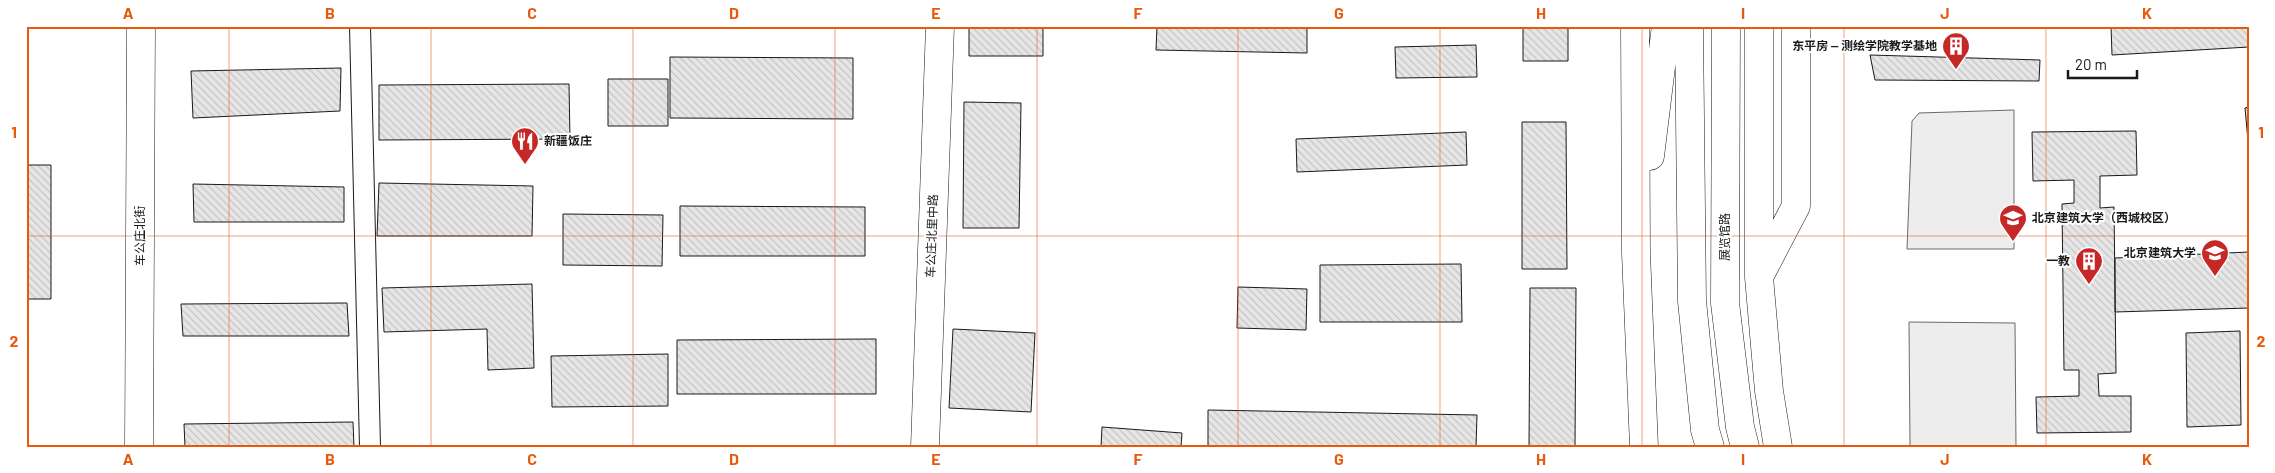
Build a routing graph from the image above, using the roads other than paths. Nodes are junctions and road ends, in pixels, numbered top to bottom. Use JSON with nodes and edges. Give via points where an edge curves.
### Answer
{"nodes":[{"id":1,"x":141,"y":26,"type":"edge"},
{"id":2,"x":360,"y":26,"type":"edge"},
{"id":3,"x":940,"y":26,"type":"edge"},
{"id":4,"x":1635,"y":26,"type":"edge"},
{"id":5,"x":1666,"y":26,"type":"edge"},
{"id":6,"x":1689,"y":26,"type":"edge"},
{"id":7,"x":1726,"y":26,"type":"edge"},
{"id":8,"x":1759,"y":26,"type":"edge"},
{"id":9,"x":1796,"y":26,"type":"edge"},
{"id":10,"x":1636,"y":253,"type":"junction"},
{"id":11,"x":1759,"y":277,"type":"junction"},
{"id":12,"x":139,"y":447,"type":"edge"},
{"id":13,"x":370,"y":447,"type":"edge"},
{"id":14,"x":925,"y":447,"type":"edge"},
{"id":15,"x":1644,"y":447,"type":"edge"},
{"id":16,"x":1710,"y":447,"type":"edge"},
{"id":17,"x":1745,"y":447,"type":"edge"},
{"id":18,"x":1778,"y":447,"type":"edge"}],
"edges":[{"from":1,"to":12,"type":"street","name":"车公庄北街"},
{"from":2,"to":13,"type":"street"},
{"from":3,"to":14,"type":"street","name":"车公庄北里中路"},
{"from":4,"to":10,"type":"street"},
{"from":5,"to":10,"type":"street"},
{"from":6,"to":16,"type":"street","via":[[1692,301],[1705,430]]},
{"from":7,"to":17,"type":"street","name":"展览馆路","via":[[1725,303]]},
{"from":8,"to":11,"type":"street"},
{"from":9,"to":11,"type":"street","via":[[1796,206]]},
{"from":10,"to":15,"type":"street"},
{"from":11,"to":18,"type":"street","via":[[1769,392]]}]}
